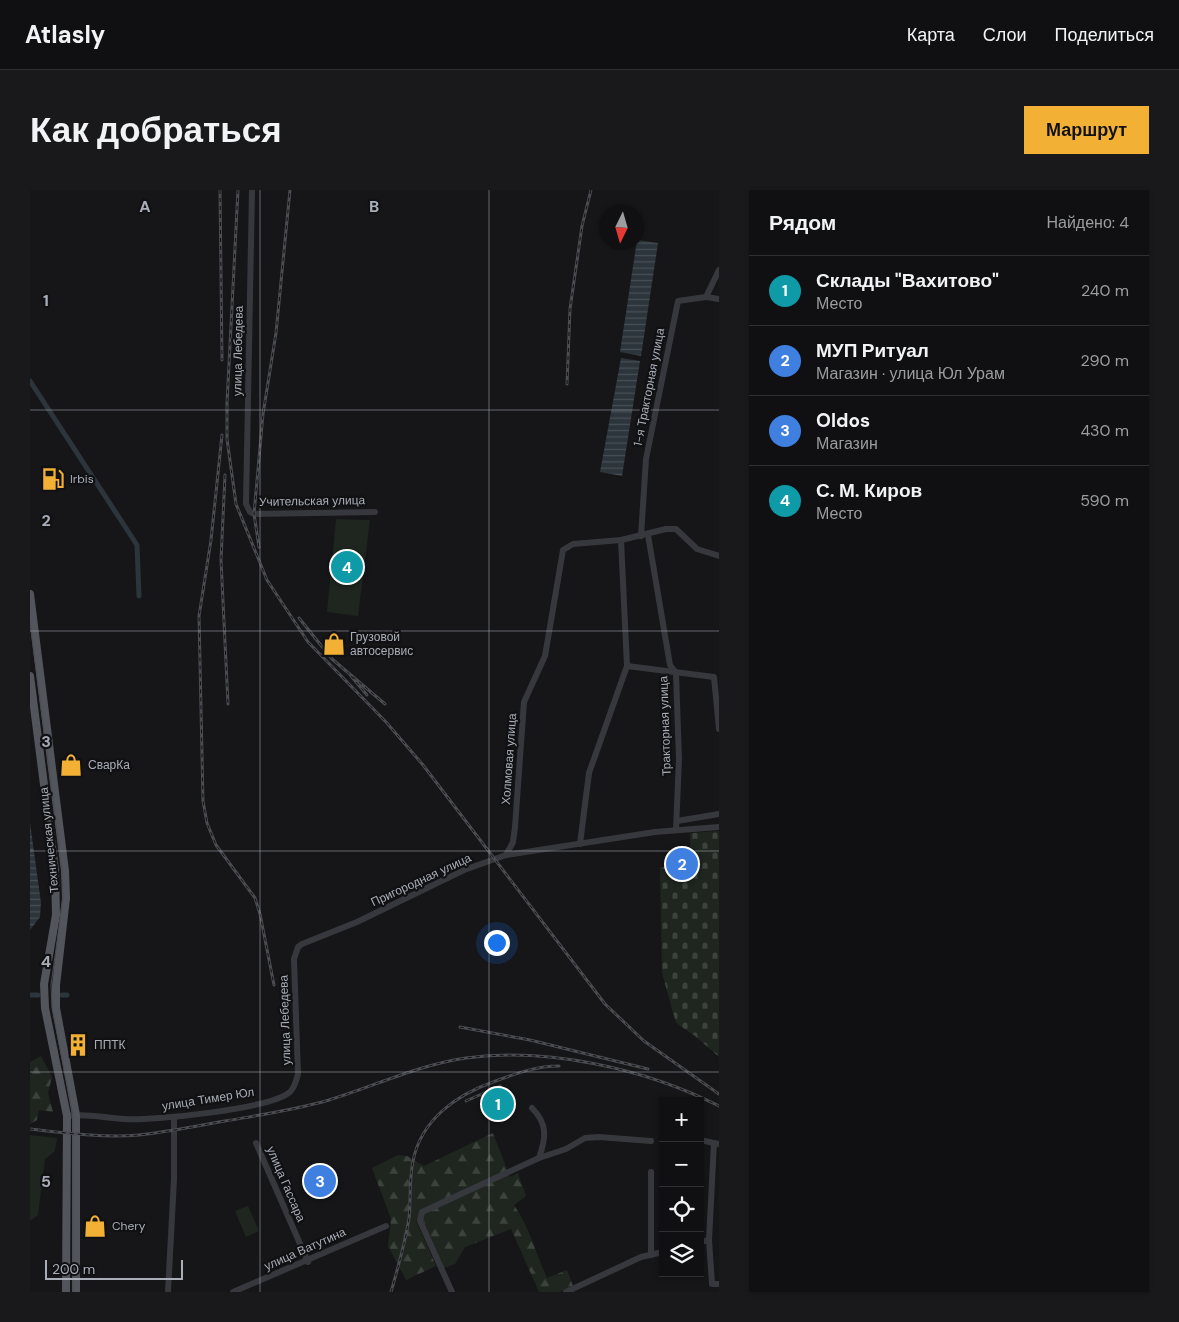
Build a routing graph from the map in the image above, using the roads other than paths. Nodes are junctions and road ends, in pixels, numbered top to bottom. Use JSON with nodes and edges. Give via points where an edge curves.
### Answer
{"nodes":[{"id":1,"x":252,"y":190,"type":"edge"},
{"id":2,"x":719,"y":270,"type":"edge"},
{"id":3,"x":706,"y":297,"type":"junction"},
{"id":4,"x":719,"y":299,"type":"edge"},
{"id":5,"x":250,"y":512,"type":"joint"},
{"id":6,"x":375,"y":512,"type":"dead end"},
{"id":7,"x":644,"y":535,"type":"junction"},
{"id":8,"x":621,"y":540,"type":"junction"},
{"id":9,"x":719,"y":556,"type":"edge"},
{"id":10,"x":30,"y":594,"type":"edge"},
{"id":11,"x":627,"y":666,"type":"junction"},
{"id":12,"x":676,"y":673,"type":"junction"},
{"id":13,"x":30,"y":676,"type":"edge"},
{"id":14,"x":719,"y":729,"type":"edge"},
{"id":15,"x":719,"y":814,"type":"edge"},
{"id":16,"x":677,"y":821,"type":"junction"},
{"id":17,"x":719,"y":828,"type":"edge"},
{"id":18,"x":676,"y":830,"type":"junction"},
{"id":19,"x":580,"y":844,"type":"junction"},
{"id":20,"x":506,"y":855,"type":"junction"},
{"id":21,"x":298,"y":947,"type":"joint"},
{"id":22,"x":291,"y":1091,"type":"joint"},
{"id":23,"x":532,"y":1108,"type":"dead end"},
{"id":24,"x":76,"y":1115,"type":"junction"},
{"id":25,"x":67,"y":1116,"type":"junction"},
{"id":26,"x":174,"y":1118,"type":"junction"},
{"id":27,"x":651,"y":1141,"type":"dead end"},
{"id":28,"x":704,"y":1141,"type":"edge"},
{"id":29,"x":256,"y":1143,"type":"dead end"},
{"id":30,"x":717,"y":1143,"type":"edge"},
{"id":31,"x":539,"y":1158,"type":"junction"},
{"id":32,"x":651,"y":1172,"type":"dead end"},
{"id":33,"x":386,"y":1226,"type":"dead end"},
{"id":34,"x":709,"y":1240,"type":"junction"},
{"id":35,"x":704,"y":1241,"type":"edge"},
{"id":36,"x":659,"y":1253,"type":"edge"},
{"id":37,"x":651,"y":1254,"type":"junction"},
{"id":38,"x":308,"y":1262,"type":"junction"},
{"id":39,"x":715,"y":1284,"type":"edge"},
{"id":40,"x":66,"y":1292,"type":"edge"},
{"id":41,"x":76,"y":1292,"type":"edge"},
{"id":42,"x":168,"y":1292,"type":"edge"},
{"id":43,"x":233,"y":1292,"type":"edge"},
{"id":44,"x":452,"y":1292,"type":"edge"},
{"id":45,"x":566,"y":1292,"type":"edge"}],
"edges":[{"from":1,"to":5,"type":"street","name":"улица Лебедева","via":[[246,504]]},
{"from":2,"to":3,"type":"street"},
{"from":3,"to":4,"type":"street"},
{"from":3,"to":7,"type":"street","name":"1-я Тракторная улица","via":[[678,301],[646,459]]},
{"from":5,"to":6,"type":"street","name":"Учительская улица"},
{"from":7,"to":8,"type":"street"},
{"from":7,"to":9,"type":"street","via":[[676,529],[697,549]]},
{"from":7,"to":12,"type":"street","name":"Тракторная улица","via":[[670,665]]},
{"from":8,"to":11,"type":"street"},
{"from":8,"to":20,"type":"street","name":"Холмовая улица","via":[[573,544],[562,550],[545,656],[524,702],[515,827],[513,842]]},
{"from":10,"to":24,"type":"main road","name":"Техническая улица","via":[[65,871],[66,898],[56,1008]]},
{"from":11,"to":12,"type":"street"},
{"from":11,"to":19,"type":"street","via":[[589,773]]},
{"from":12,"to":14,"type":"street","via":[[714,677]]},
{"from":12,"to":16,"type":"street","name":"Тракторная улица"},
{"from":13,"to":25,"type":"main road","name":"Техническая улица","via":[[57,898],[44,984],[45,1008]]},
{"from":15,"to":16,"type":"street"},
{"from":16,"to":18,"type":"street","name":"Тракторная улица"},
{"from":17,"to":18,"type":"street","name":"Пригородная улица"},
{"from":18,"to":19,"type":"street","name":"Пригородная улица"},
{"from":19,"to":20,"type":"street","name":"Пригородная улица"},
{"from":20,"to":21,"type":"street","name":"Пригородная улица","via":[[464,870]]},
{"from":21,"to":22,"type":"street","name":"улица Лебедева","via":[[294,959],[298,1074]]},
{"from":22,"to":26,"type":"street","name":"улица Тимер Юл","via":[[272,1100]]},
{"from":23,"to":31,"type":"street","via":[[541,1117],[545,1128]]},
{"from":24,"to":25,"type":"street","name":"улица Тимер Юл"},
{"from":24,"to":26,"type":"street","name":"улица Тимер Юл"},
{"from":24,"to":41,"type":"main road","name":"Техническая улица"},
{"from":25,"to":40,"type":"main road","name":"Техническая улица"},
{"from":26,"to":42,"type":"street"},
{"from":27,"to":31,"type":"street","via":[[592,1137]]},
{"from":28,"to":30,"type":"street"},
{"from":29,"to":38,"type":"street","name":"улица Гассара"},
{"from":30,"to":34,"type":"street"},
{"from":31,"to":44,"type":"street","via":[[422,1212],[420,1221]]},
{"from":32,"to":37,"type":"street"},
{"from":33,"to":38,"type":"street","name":"улица Ватутина"},
{"from":34,"to":35,"type":"street"},
{"from":34,"to":39,"type":"street"},
{"from":36,"to":37,"type":"street"},
{"from":37,"to":45,"type":"street"},
{"from":38,"to":43,"type":"street","name":"улица Ватутина"}]}
